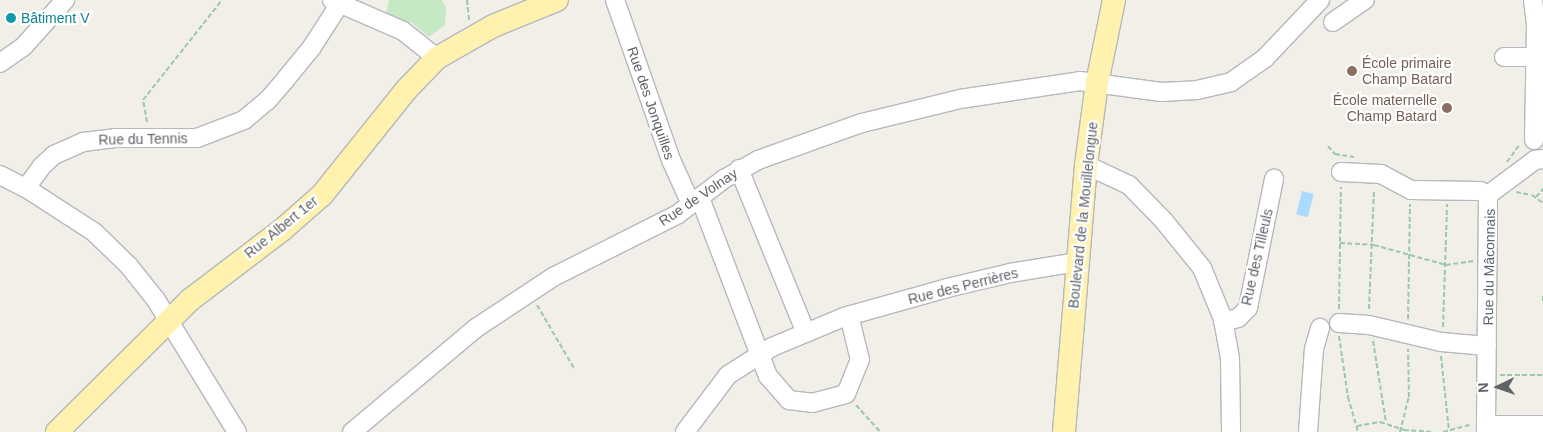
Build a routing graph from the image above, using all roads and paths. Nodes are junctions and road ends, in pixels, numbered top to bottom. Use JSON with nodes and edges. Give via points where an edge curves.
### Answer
{"nodes":[{"id":1,"x":65,"y":0,"type":"edge"},
{"id":2,"x":222,"y":0,"type":"edge"},
{"id":3,"x":557,"y":0,"type":"edge"},
{"id":4,"x":615,"y":0,"type":"edge"},
{"id":5,"x":1114,"y":0,"type":"edge"},
{"id":6,"x":1320,"y":0,"type":"edge"},
{"id":7,"x":1365,"y":0,"type":"edge"},
{"id":8,"x":1533,"y":0,"type":"edge"},
{"id":9,"x":335,"y":2,"type":"edge"},
{"id":10,"x":1333,"y":22,"type":"dead end"},
{"id":11,"x":1504,"y":57,"type":"dead end"},
{"id":12,"x":1536,"y":57,"type":"junction"},
{"id":13,"x":437,"y":58,"type":"junction"},
{"id":14,"x":0,"y":64,"type":"edge"},
{"id":15,"x":1097,"y":83,"type":"junction"},
{"id":16,"x":148,"y":139,"type":"junction"},
{"id":17,"x":1534,"y":140,"type":"dead end"},
{"id":18,"x":1543,"y":159,"type":"edge"},
{"id":19,"x":1086,"y":165,"type":"junction"},
{"id":20,"x":739,"y":169,"type":"junction"},
{"id":21,"x":1342,"y":172,"type":"joint"},
{"id":22,"x":1374,"y":174,"type":"junction"},
{"id":23,"x":0,"y":175,"type":"edge"},
{"id":24,"x":1274,"y":179,"type":"dead end"},
{"id":25,"x":26,"y":188,"type":"junction"},
{"id":26,"x":1543,"y":189,"type":"edge"},
{"id":27,"x":1411,"y":190,"type":"junction"},
{"id":28,"x":1447,"y":190,"type":"junction"},
{"id":29,"x":1488,"y":195,"type":"junction"},
{"id":30,"x":1536,"y":197,"type":"dead end"},
{"id":31,"x":696,"y":201,"type":"junction"},
{"id":32,"x":1340,"y":243,"type":"junction"},
{"id":33,"x":1374,"y":245,"type":"junction"},
{"id":34,"x":1408,"y":253,"type":"junction"},
{"id":35,"x":1489,"y":258,"type":"junction"},
{"id":36,"x":1078,"y":262,"type":"junction"},
{"id":37,"x":1446,"y":265,"type":"junction"},
{"id":38,"x":530,"y":292,"type":"junction"},
{"id":39,"x":1543,"y":296,"type":"edge"},
{"id":40,"x":1543,"y":304,"type":"edge"},
{"id":41,"x":849,"y":315,"type":"junction"},
{"id":42,"x":168,"y":321,"type":"junction"},
{"id":43,"x":1223,"y":322,"type":"junction"},
{"id":44,"x":1339,"y":323,"type":"junction"},
{"id":45,"x":1368,"y":326,"type":"junction"},
{"id":46,"x":1320,"y":328,"type":"dead end"},
{"id":47,"x":806,"y":333,"type":"junction"},
{"id":48,"x":1407,"y":336,"type":"junction"},
{"id":49,"x":1441,"y":342,"type":"junction"},
{"id":50,"x":1487,"y":346,"type":"junction"},
{"id":51,"x":761,"y":354,"type":"junction"},
{"id":52,"x":575,"y":370,"type":"dead end"},
{"id":53,"x":1487,"y":374,"type":"junction"},
{"id":54,"x":1543,"y":375,"type":"edge"},
{"id":55,"x":846,"y":394,"type":"junction"},
{"id":56,"x":1386,"y":422,"type":"junction"},
{"id":57,"x":1543,"y":425,"type":"edge"},
{"id":58,"x":1356,"y":426,"type":"junction"},
{"id":59,"x":1399,"y":427,"type":"junction"},
{"id":60,"x":1486,"y":429,"type":"edge"},
{"id":61,"x":1449,"y":431,"type":"edge"},
{"id":62,"x":57,"y":432,"type":"edge"},
{"id":63,"x":237,"y":432,"type":"edge"},
{"id":64,"x":352,"y":432,"type":"edge"},
{"id":65,"x":685,"y":432,"type":"edge"},
{"id":66,"x":880,"y":432,"type":"edge"},
{"id":67,"x":1064,"y":432,"type":"edge"},
{"id":68,"x":1231,"y":432,"type":"edge"},
{"id":69,"x":1308,"y":432,"type":"edge"},
{"id":70,"x":1358,"y":432,"type":"edge"},
{"id":71,"x":1400,"y":432,"type":"edge"},
{"id":72,"x":1434,"y":432,"type":"edge"},
{"id":73,"x":1443,"y":432,"type":"edge"}],
"edges":[{"from":1,"to":14,"type":"street","via":[[29,42]]},
{"from":2,"to":16,"type":"path","via":[[143,100]]},
{"from":3,"to":13,"type":"main road","name":"Rue Albert 1er","via":[[493,26]]},
{"from":4,"to":31,"type":"street","name":"Rue des Jonquilles","via":[[671,160]]},
{"from":5,"to":15,"type":"main road","name":"Boulevard de la Mouillelongue"},
{"from":6,"to":15,"type":"street","name":"Rue de Volnay","via":[[1265,58],[1231,82],[1197,90],[1160,92]]},
{"from":7,"to":10,"type":"street"},
{"from":8,"to":12,"type":"street"},
{"from":9,"to":13,"type":"street","via":[[403,31]]},
{"from":9,"to":16,"type":"street","name":"Rue du Tennis","via":[[312,47],[256,111],[230,128],[197,138]]},
{"from":11,"to":12,"type":"street"},
{"from":12,"to":17,"type":"street"},
{"from":13,"to":42,"type":"main road","name":"Rue Albert 1er","via":[[406,90],[322,195],[282,230],[221,274]]},
{"from":15,"to":19,"type":"main road","name":"Boulevard de la Mouillelongue"},
{"from":15,"to":20,"type":"street","name":"Rue de Volnay","via":[[1080,81],[951,101],[862,123],[776,152]]},
{"from":16,"to":25,"type":"street","name":"Rue du Tennis","via":[[97,139],[68,147],[41,167]]},
{"from":18,"to":29,"type":"street","via":[[1535,160]]},
{"from":19,"to":36,"type":"main road","name":"Boulevard de la Mouillelongue"},
{"from":19,"to":43,"type":"street","name":"Rue des Tilleuls","via":[[1128,185],[1164,222],[1202,268]]},
{"from":20,"to":31,"type":"street","name":"Rue de Volnay"},
{"from":20,"to":47,"type":"street"},
{"from":21,"to":22,"type":"street","name":"Rue du Mâconnais"},
{"from":21,"to":32,"type":"path"},
{"from":22,"to":27,"type":"street","name":"Rue du Mâconnais","via":[[1395,179]]},
{"from":22,"to":33,"type":"path"},
{"from":23,"to":25,"type":"street"},
{"from":24,"to":43,"type":"street","name":"Rue des Tilleuls","via":[[1248,308],[1238,318]]},
{"from":25,"to":42,"type":"street","via":[[94,232],[142,281]]},
{"from":26,"to":30,"type":"path"},
{"from":27,"to":28,"type":"street","name":"Rue du Mâconnais"},
{"from":27,"to":34,"type":"path"},
{"from":28,"to":29,"type":"street","name":"Rue du Mâconnais","via":[[1480,191]]},
{"from":28,"to":37,"type":"path"},
{"from":29,"to":35,"type":"street","name":"Rue du Mâconnais"},
{"from":31,"to":38,"type":"street","name":"Rue de Volnay","via":[[660,224],[553,277]]},
{"from":31,"to":51,"type":"street","name":"Rue des Jonquilles"},
{"from":32,"to":33,"type":"path"},
{"from":32,"to":44,"type":"path"},
{"from":33,"to":34,"type":"path"},
{"from":33,"to":45,"type":"path"},
{"from":34,"to":37,"type":"path"},
{"from":34,"to":48,"type":"path"},
{"from":35,"to":37,"type":"path"},
{"from":35,"to":50,"type":"street","name":"Rue du Mâconnais"},
{"from":36,"to":41,"type":"street","name":"Rue des Perrières","via":[[1010,273]]},
{"from":36,"to":67,"type":"main road","name":"Boulevard de la Mouillelongue"},
{"from":37,"to":49,"type":"path"},
{"from":38,"to":52,"type":"path"},
{"from":38,"to":64,"type":"street","name":"Rue de Volnay","via":[[476,328]]},
{"from":39,"to":40,"type":"path"},
{"from":41,"to":47,"type":"street","name":"Rue des Perrières"},
{"from":41,"to":55,"type":"street","via":[[860,360]]},
{"from":42,"to":62,"type":"main road","name":"Rue Albert 1er"},
{"from":42,"to":63,"type":"street"},
{"from":43,"to":68,"type":"street","name":"Rue des Tilleuls","via":[[1230,358]]},
{"from":44,"to":45,"type":"street"},
{"from":44,"to":58,"type":"path","via":[[1348,397]]},
{"from":45,"to":48,"type":"street"},
{"from":45,"to":56,"type":"path"},
{"from":46,"to":69,"type":"street","via":[[1314,349]]},
{"from":47,"to":51,"type":"street","name":"Rue des Perrières"},
{"from":48,"to":49,"type":"street"},
{"from":48,"to":59,"type":"path","via":[[1409,398]]},
{"from":49,"to":50,"type":"street"},
{"from":49,"to":61,"type":"path"},
{"from":50,"to":53,"type":"street","name":"Rue du Mâconnais"},
{"from":51,"to":55,"type":"street","via":[[768,376],[789,400],[812,403]]},
{"from":51,"to":65,"type":"street","name":"Rue des Perrières","via":[[728,375]]},
{"from":53,"to":54,"type":"path"},
{"from":53,"to":60,"type":"street","name":"Rue du Mâconnais"},
{"from":55,"to":66,"type":"path"},
{"from":56,"to":58,"type":"path"},
{"from":56,"to":59,"type":"path"},
{"from":57,"to":60,"type":"street"},
{"from":58,"to":70,"type":"path"},
{"from":59,"to":71,"type":"path"},
{"from":59,"to":72,"type":"path"},
{"from":60,"to":61,"type":"path","via":[[1478,422]]},
{"from":61,"to":73,"type":"path"}]}
